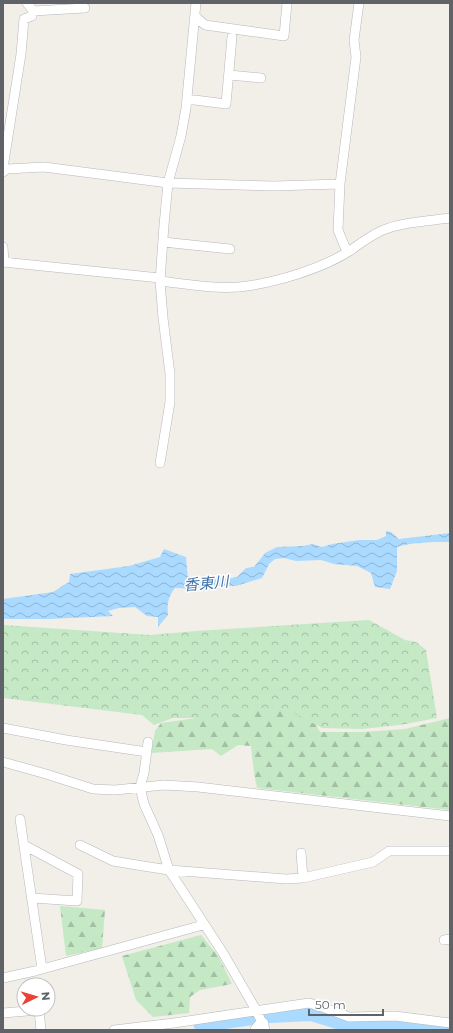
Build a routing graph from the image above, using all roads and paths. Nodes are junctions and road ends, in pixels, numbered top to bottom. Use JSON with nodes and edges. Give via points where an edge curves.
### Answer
{"nodes":[{"id":1,"x":27,"y":3,"type":"edge"},
{"id":2,"x":196,"y":3,"type":"edge"},
{"id":3,"x":288,"y":3,"type":"edge"},
{"id":4,"x":359,"y":3,"type":"edge"},
{"id":5,"x":85,"y":8,"type":"dead end"},
{"id":6,"x":33,"y":11,"type":"junction"},
{"id":7,"x":195,"y":16,"type":"junction"},
{"id":8,"x":232,"y":37,"type":"dead end"},
{"id":9,"x":229,"y":74,"type":"junction"},
{"id":10,"x":261,"y":78,"type":"dead end"},
{"id":11,"x":187,"y":99,"type":"junction"},
{"id":12,"x":3,"y":168,"type":"edge"},
{"id":13,"x":3,"y":172,"type":"edge"},
{"id":14,"x":168,"y":183,"type":"junction"},
{"id":15,"x":340,"y":184,"type":"junction"},
{"id":16,"x":450,"y":218,"type":"edge"},
{"id":17,"x":163,"y":242,"type":"junction"},
{"id":18,"x":3,"y":247,"type":"edge"},
{"id":19,"x":230,"y":249,"type":"dead end"},
{"id":20,"x":347,"y":252,"type":"junction"},
{"id":21,"x":4,"y":262,"type":"edge"},
{"id":22,"x":160,"y":280,"type":"junction"},
{"id":23,"x":160,"y":463,"type":"dead end"},
{"id":24,"x":3,"y":728,"type":"edge"},
{"id":25,"x":148,"y":742,"type":"dead end"},
{"id":26,"x":147,"y":752,"type":"junction"},
{"id":27,"x":3,"y":762,"type":"edge"},
{"id":28,"x":140,"y":787,"type":"junction"},
{"id":29,"x":450,"y":816,"type":"edge"},
{"id":30,"x":20,"y":819,"type":"dead end"},
{"id":31,"x":24,"y":845,"type":"junction"},
{"id":32,"x":80,"y":845,"type":"dead end"},
{"id":33,"x":450,"y":851,"type":"edge"},
{"id":34,"x":301,"y":853,"type":"dead end"},
{"id":35,"x":169,"y":870,"type":"junction"},
{"id":36,"x":303,"y":878,"type":"junction"},
{"id":37,"x":32,"y":898,"type":"junction"},
{"id":38,"x":203,"y":925,"type":"junction"},
{"id":39,"x":42,"y":969,"type":"junction"},
{"id":40,"x":3,"y":978,"type":"edge"},
{"id":41,"x":256,"y":1010,"type":"junction"},
{"id":42,"x":3,"y":1013,"type":"edge"},
{"id":43,"x":450,"y":1023,"type":"edge"},
{"id":44,"x":261,"y":1028,"type":"edge"},
{"id":45,"x":41,"y":1030,"type":"edge"},
{"id":46,"x":114,"y":1030,"type":"edge"}],
"edges":[{"from":1,"to":6,"type":"street"},
{"from":2,"to":7,"type":"street"},
{"from":3,"to":7,"type":"street","via":[[284,36],[205,25]]},
{"from":4,"to":15,"type":"street","via":[[354,40],[356,57]]},
{"from":5,"to":6,"type":"street"},
{"from":6,"to":12,"type":"street","via":[[32,16],[24,19]]},
{"from":7,"to":11,"type":"street"},
{"from":8,"to":9,"type":"street"},
{"from":9,"to":10,"type":"street"},
{"from":9,"to":11,"type":"street","via":[[226,104]]},
{"from":11,"to":14,"type":"street","via":[[181,136]]},
{"from":13,"to":14,"type":"street","via":[[7,169],[44,167]]},
{"from":14,"to":15,"type":"street","via":[[274,186]]},
{"from":14,"to":17,"type":"street"},
{"from":15,"to":20,"type":"street","via":[[338,230]]},
{"from":16,"to":20,"type":"street","via":[[382,230]]},
{"from":17,"to":19,"type":"street"},
{"from":17,"to":22,"type":"street"},
{"from":18,"to":21,"type":"street"},
{"from":20,"to":22,"type":"street","via":[[299,274],[239,287]]},
{"from":21,"to":22,"type":"street"},
{"from":22,"to":23,"type":"street","via":[[170,374],[170,402]]},
{"from":24,"to":26,"type":"street"},
{"from":25,"to":26,"type":"street"},
{"from":26,"to":28,"type":"street"},
{"from":27,"to":28,"type":"street","via":[[93,789]]},
{"from":28,"to":29,"type":"street","via":[[198,787]]},
{"from":28,"to":35,"type":"street"},
{"from":30,"to":31,"type":"street"},
{"from":31,"to":37,"type":"street"},
{"from":31,"to":37,"type":"street","via":[[78,874],[77,901]]},
{"from":32,"to":35,"type":"street","via":[[113,861]]},
{"from":33,"to":36,"type":"street","via":[[389,851],[373,862]]},
{"from":34,"to":36,"type":"street"},
{"from":35,"to":36,"type":"street"},
{"from":35,"to":38,"type":"street"},
{"from":37,"to":39,"type":"street"},
{"from":38,"to":39,"type":"street"},
{"from":38,"to":41,"type":"street"},
{"from":39,"to":40,"type":"street"},
{"from":41,"to":43,"type":"street","via":[[309,1003],[348,1017],[395,1016]]},
{"from":41,"to":44,"type":"street"},
{"from":41,"to":46,"type":"street"},
{"from":42,"to":45,"type":"street","via":[[39,1010]]}]}
